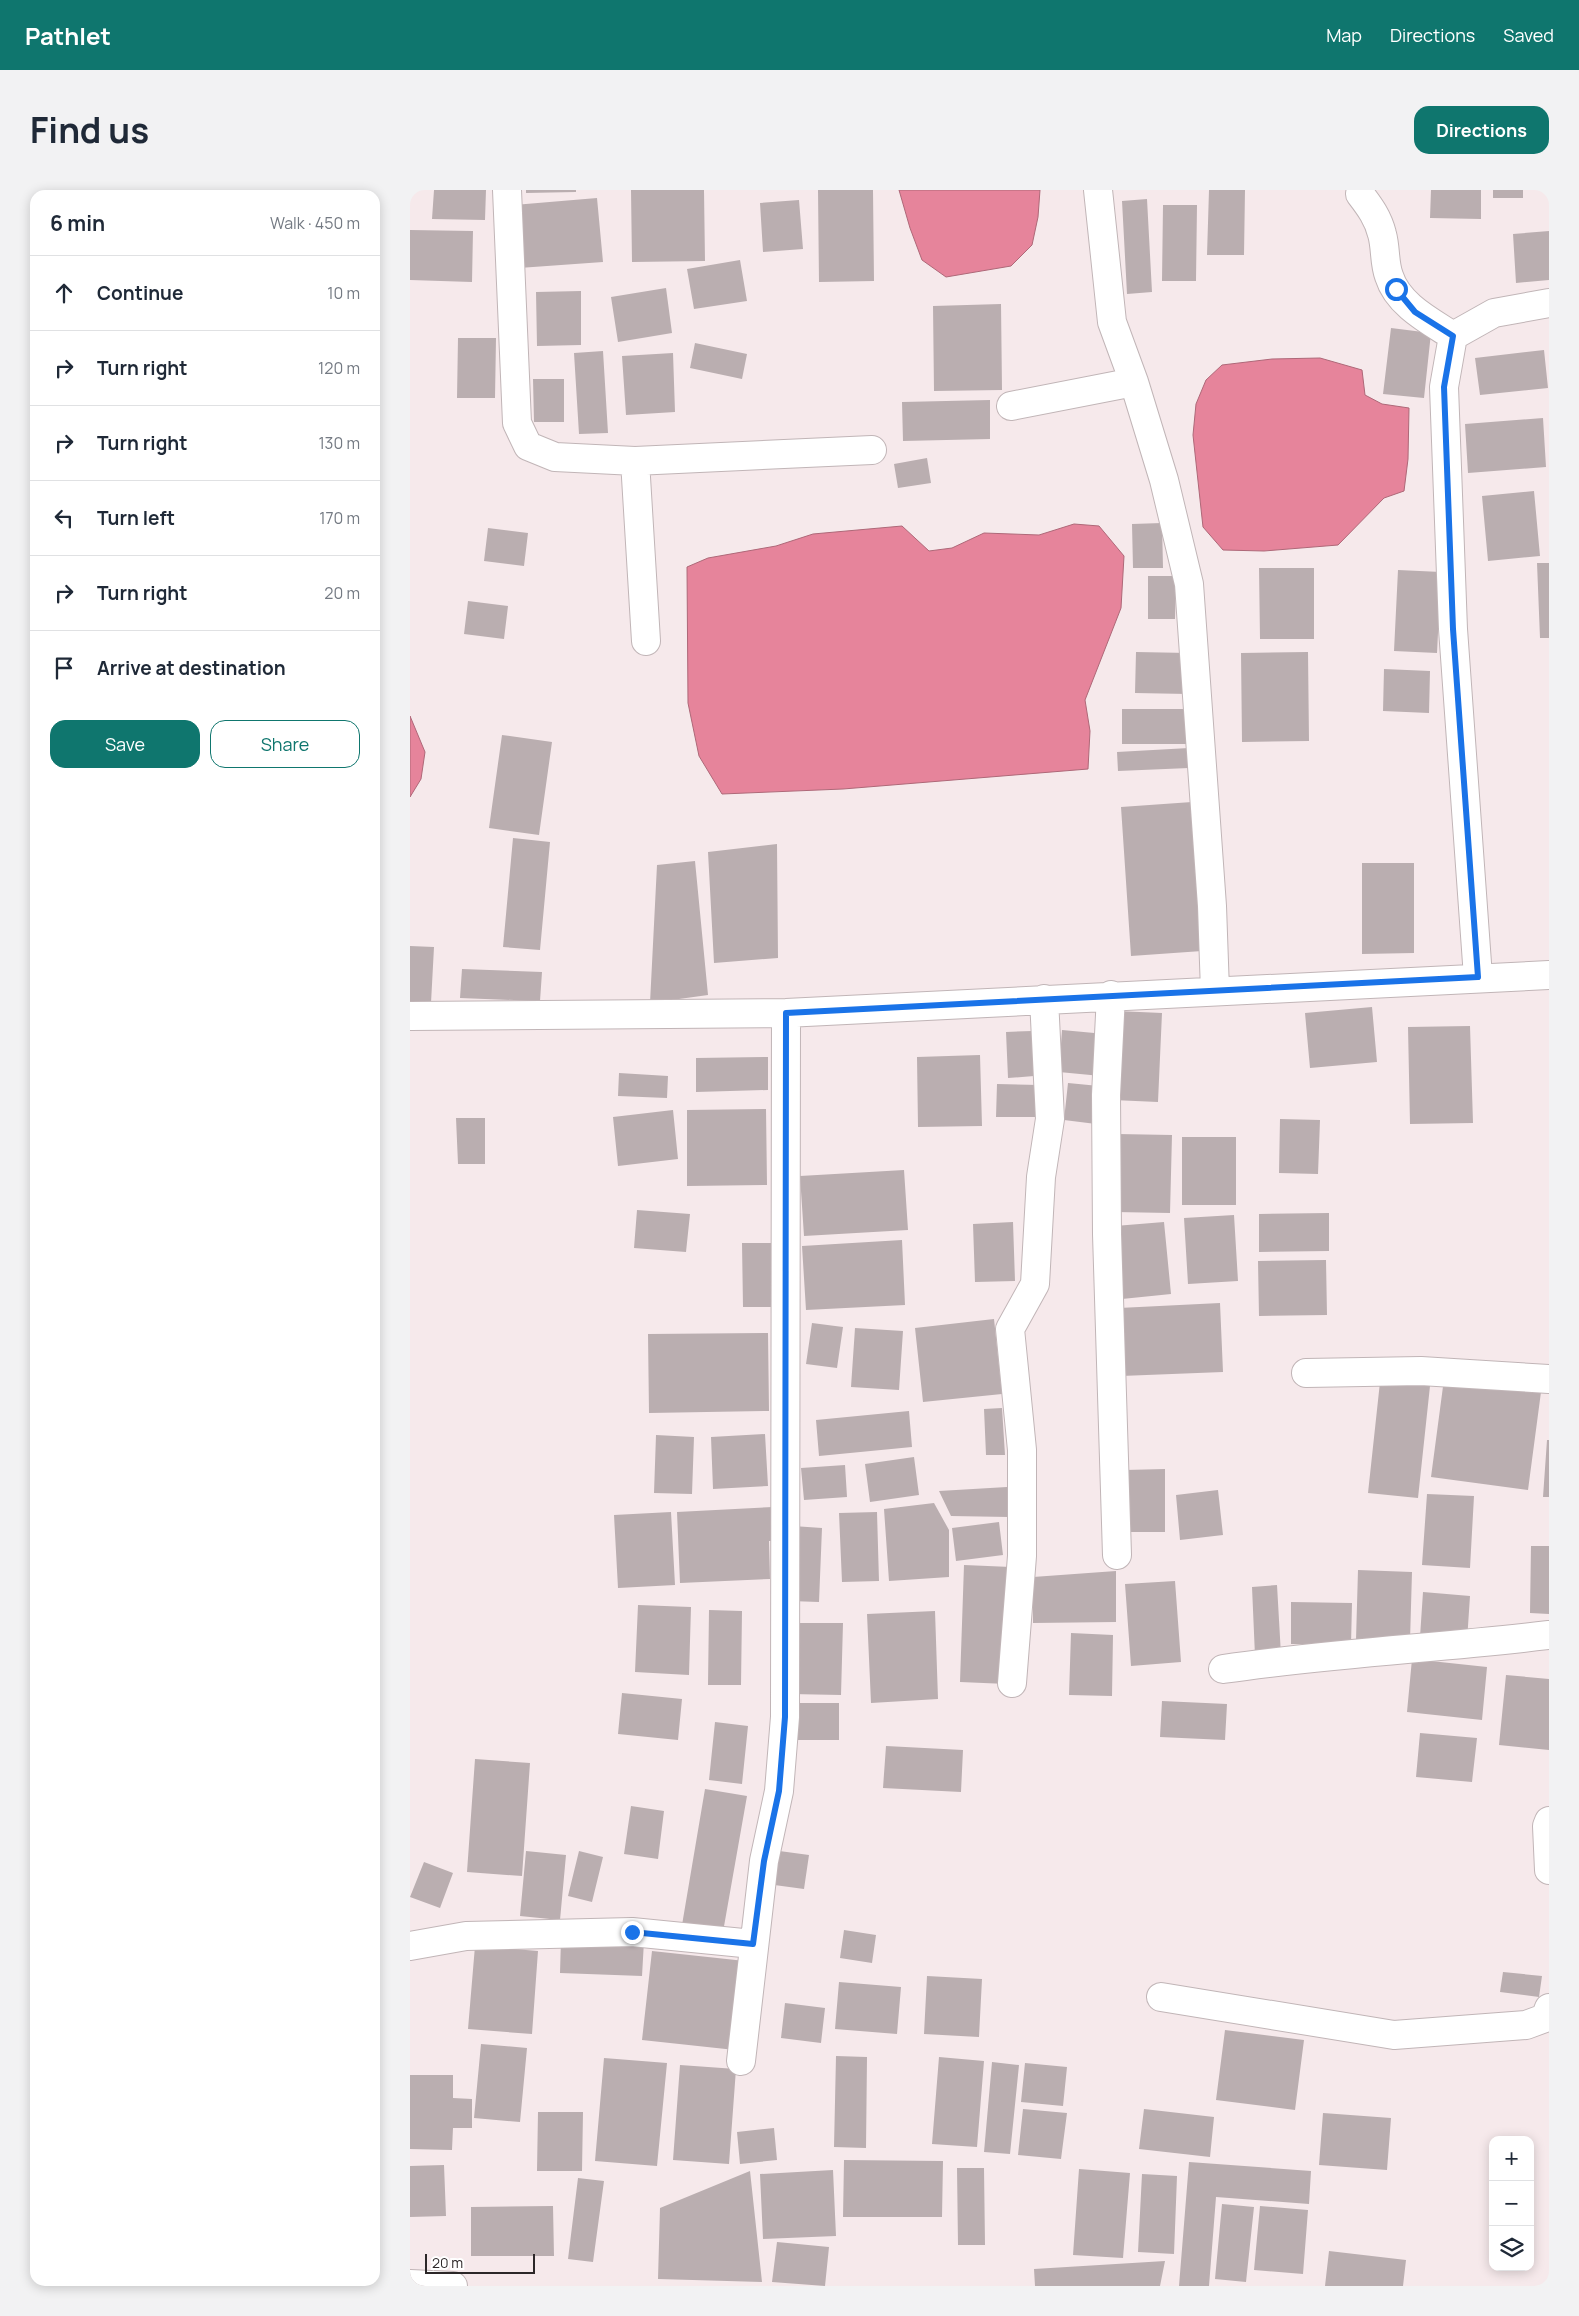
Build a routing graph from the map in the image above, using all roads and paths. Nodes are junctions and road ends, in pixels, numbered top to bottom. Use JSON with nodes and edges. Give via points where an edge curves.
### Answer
{"nodes":[{"id":1,"x":507,"y":190,"type":"edge"},
{"id":2,"x":1098,"y":190,"type":"edge"},
{"id":3,"x":1360,"y":194,"type":"dead end"},
{"id":4,"x":1549,"y":303,"type":"edge"},
{"id":5,"x":1453,"y":336,"type":"junction"},
{"id":6,"x":1134,"y":382,"type":"junction"},
{"id":7,"x":1011,"y":406,"type":"dead end"},
{"id":8,"x":872,"y":450,"type":"dead end"},
{"id":9,"x":635,"y":461,"type":"junction"},
{"id":10,"x":646,"y":641,"type":"dead end"},
{"id":11,"x":1549,"y":974,"type":"edge"},
{"id":12,"x":1478,"y":977,"type":"junction"},
{"id":13,"x":1215,"y":991,"type":"junction"},
{"id":14,"x":1112,"y":995,"type":"junction"},
{"id":15,"x":1044,"y":999,"type":"junction"},
{"id":16,"x":786,"y":1013,"type":"junction"},
{"id":17,"x":410,"y":1016,"type":"edge"},
{"id":18,"x":1306,"y":1373,"type":"dead end"},
{"id":19,"x":1549,"y":1379,"type":"edge"},
{"id":20,"x":1117,"y":1555,"type":"dead end"},
{"id":21,"x":1549,"y":1635,"type":"edge"},
{"id":22,"x":1223,"y":1669,"type":"dead end"},
{"id":23,"x":1012,"y":1683,"type":"dead end"},
{"id":24,"x":1549,"y":1821,"type":"edge"},
{"id":25,"x":1549,"y":1870,"type":"edge"},
{"id":26,"x":753,"y":1944,"type":"junction"},
{"id":27,"x":410,"y":1946,"type":"edge"},
{"id":28,"x":1160,"y":1997,"type":"dead end"},
{"id":29,"x":1549,"y":2008,"type":"edge"},
{"id":30,"x":741,"y":2061,"type":"dead end"},
{"id":31,"x":410,"y":2284,"type":"edge"},
{"id":32,"x":453,"y":2286,"type":"edge"}],
"edges":[{"from":1,"to":9,"type":"street","via":[[517,423],[528,446],[555,457]]},
{"from":2,"to":6,"type":"street","via":[[1112,322]]},
{"from":3,"to":5,"type":"street","via":[[1374,213],[1382,235],[1389,277],[1396,289],[1415,312]]},
{"from":4,"to":5,"type":"street","via":[[1494,313]]},
{"from":5,"to":12,"type":"street","via":[[1444,387],[1453,629]]},
{"from":6,"to":7,"type":"street"},
{"from":6,"to":13,"type":"street","via":[[1164,480],[1189,584]]},
{"from":8,"to":9,"type":"street"},
{"from":9,"to":10,"type":"street"},
{"from":11,"to":12,"type":"street"},
{"from":12,"to":13,"type":"street"},
{"from":13,"to":14,"type":"street"},
{"from":14,"to":15,"type":"street"},
{"from":14,"to":20,"type":"street","via":[[1106,1095],[1107,1224]]},
{"from":15,"to":16,"type":"street"},
{"from":15,"to":23,"type":"street","via":[[1050,1119],[1041,1177],[1034,1284],[1010,1328],[1022,1450],[1022,1556]]},
{"from":16,"to":17,"type":"street"},
{"from":16,"to":26,"type":"street","via":[[785,1717],[779,1791],[764,1861]]},
{"from":18,"to":19,"type":"street","via":[[1421,1371]]},
{"from":21,"to":22,"type":"street","via":[[1291,1659]]},
{"from":24,"to":25,"type":"street"},
{"from":26,"to":27,"type":"street","via":[[632,1932],[466,1936]]},
{"from":26,"to":30,"type":"street"},
{"from":28,"to":29,"type":"street","via":[[1394,2035],[1526,2025],[1545,2018]]},
{"from":31,"to":32,"type":"street"}]}
